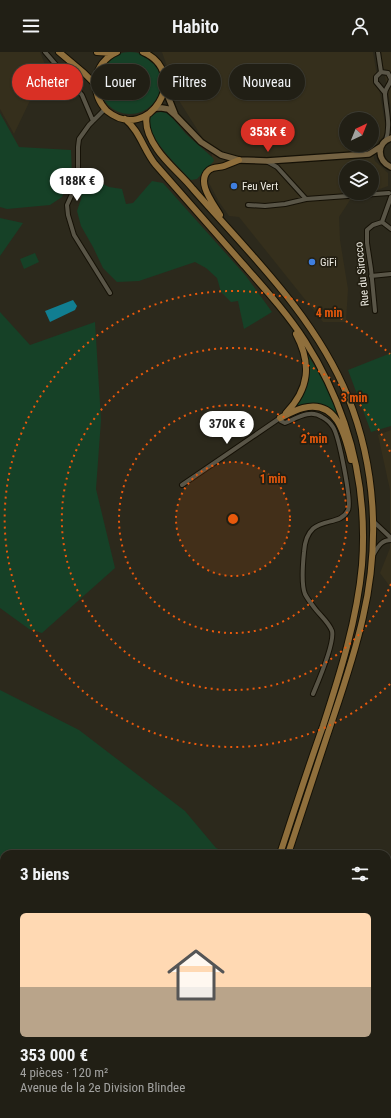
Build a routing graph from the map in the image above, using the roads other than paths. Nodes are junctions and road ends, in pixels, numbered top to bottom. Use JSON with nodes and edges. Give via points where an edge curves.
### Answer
{"nodes":[{"id":1,"x":45,"y":52,"type":"edge"},
{"id":2,"x":59,"y":52,"type":"edge"},
{"id":3,"x":97,"y":52,"type":"edge"},
{"id":4,"x":144,"y":52,"type":"edge"},
{"id":5,"x":155,"y":52,"type":"edge"},
{"id":6,"x":378,"y":52,"type":"edge"},
{"id":7,"x":115,"y":53,"type":"edge"},
{"id":8,"x":157,"y":62,"type":"joint"},
{"id":9,"x":102,"y":64,"type":"edge"},
{"id":10,"x":381,"y":72,"type":"junction"},
{"id":11,"x":91,"y":80,"type":"edge"},
{"id":12,"x":391,"y":82,"type":"edge"},
{"id":13,"x":387,"y":86,"type":"junction"},
{"id":14,"x":381,"y":87,"type":"junction"},
{"id":15,"x":385,"y":93,"type":"junction"},
{"id":16,"x":99,"y":100,"type":"edge"},
{"id":17,"x":161,"y":100,"type":"edge"},
{"id":18,"x":169,"y":100,"type":"edge"},
{"id":19,"x":155,"y":108,"type":"junction"},
{"id":20,"x":105,"y":109,"type":"junction"},
{"id":21,"x":148,"y":115,"type":"junction"},
{"id":22,"x":176,"y":116,"type":"junction"},
{"id":23,"x":125,"y":119,"type":"junction"},
{"id":24,"x":93,"y":121,"type":"junction"},
{"id":25,"x":389,"y":122,"type":"junction"},
{"id":26,"x":391,"y":128,"type":"edge"},
{"id":27,"x":389,"y":139,"type":"edge"},
{"id":28,"x":380,"y":147,"type":"junction"},
{"id":29,"x":369,"y":154,"type":"junction"},
{"id":30,"x":381,"y":159,"type":"junction"},
{"id":31,"x":239,"y":160,"type":"junction"},
{"id":32,"x":267,"y":161,"type":"junction"},
{"id":33,"x":390,"y":167,"type":"edge"},
{"id":34,"x":391,"y":194,"type":"edge"},
{"id":35,"x":306,"y":199,"type":"junction"},
{"id":36,"x":248,"y":205,"type":"dead end"},
{"id":37,"x":382,"y":222,"type":"junction"},
{"id":38,"x":227,"y":227,"type":"junction"},
{"id":39,"x":391,"y":229,"type":"edge"},
{"id":40,"x":391,"y":274,"type":"edge"},
{"id":41,"x":372,"y":276,"type":"junction"},
{"id":42,"x":110,"y":293,"type":"dead end"},
{"id":43,"x":374,"y":311,"type":"dead end"},
{"id":44,"x":286,"y":315,"type":"junction"},
{"id":45,"x":280,"y":418,"type":"junction"},
{"id":46,"x":182,"y":485,"type":"dead end"},
{"id":47,"x":361,"y":497,"type":"junction"},
{"id":48,"x":373,"y":521,"type":"junction"},
{"id":49,"x":391,"y":538,"type":"edge"},
{"id":50,"x":372,"y":555,"type":"junction"},
{"id":51,"x":313,"y":694,"type":"dead end"},
{"id":52,"x":281,"y":850,"type":"edge"},
{"id":53,"x":289,"y":850,"type":"edge"}],
"edges":[{"from":1,"to":24,"type":"street","via":[[82,95]]},
{"from":2,"to":11,"type":"main road"},
{"from":3,"to":7,"type":"main road"},
{"from":4,"to":8,"type":"main road"},
{"from":5,"to":8,"type":"main road"},
{"from":6,"to":10,"type":"street"},
{"from":7,"to":9,"type":"main road"},
{"from":10,"to":12,"type":"street","via":[[389,75]]},
{"from":10,"to":14,"type":"street","via":[[376,79]]},
{"from":12,"to":13,"type":"street"},
{"from":13,"to":14,"type":"street"},
{"from":13,"to":15,"type":"street"},
{"from":14,"to":15,"type":"street"},
{"from":15,"to":25,"type":"street"},
{"from":16,"to":20,"type":"main road"},
{"from":17,"to":19,"type":"main road"},
{"from":18,"to":22,"type":"main road"},
{"from":19,"to":21,"type":"main road"},
{"from":19,"to":22,"type":"main road","via":[[165,108]]},
{"from":20,"to":23,"type":"main road"},
{"from":20,"to":24,"type":"street"},
{"from":21,"to":23,"type":"main road"},
{"from":21,"to":38,"type":"main road","via":[[148,132],[157,150]]},
{"from":22,"to":31,"type":"main road","via":[[201,142],[221,155]]},
{"from":23,"to":44,"type":"main road","via":[[136,130],[148,156]]},
{"from":24,"to":42,"type":"street","via":[[79,139],[78,175],[67,205],[74,235]]},
{"from":25,"to":26,"type":"street"},
{"from":25,"to":27,"type":"street"},
{"from":27,"to":28,"type":"main road"},
{"from":28,"to":29,"type":"main road"},
{"from":28,"to":30,"type":"main road"},
{"from":29,"to":30,"type":"main road"},
{"from":29,"to":32,"type":"main road"},
{"from":30,"to":33,"type":"main road"},
{"from":31,"to":32,"type":"main road"},
{"from":31,"to":38,"type":"main road","via":[[214,167],[204,178],[206,190]]},
{"from":32,"to":35,"type":"street","via":[[277,167]]},
{"from":34,"to":35,"type":"street"},
{"from":34,"to":37,"type":"street"},
{"from":35,"to":36,"type":"street","via":[[285,204]]},
{"from":37,"to":39,"type":"street"},
{"from":37,"to":41,"type":"street","name":"Rue du Sirocco","via":[[372,225],[367,230]]},
{"from":38,"to":48,"type":"main road","via":[[301,315],[320,341],[339,378],[356,420],[366,457],[371,484]]},
{"from":40,"to":41,"type":"street"},
{"from":41,"to":43,"type":"street","name":"Rue du Sirocco"},
{"from":44,"to":45,"type":"main road","via":[[303,350],[306,371],[301,392]]},
{"from":44,"to":47,"type":"main road","via":[[313,354],[338,404],[352,445]]},
{"from":45,"to":46,"type":"street"},
{"from":45,"to":47,"type":"main road","via":[[309,406],[325,409],[333,415],[342,428]]},
{"from":45,"to":51,"type":"street","via":[[286,423],[305,414],[314,414],[328,421],[336,434],[346,477],[349,508],[346,514],[340,519],[319,524],[312,529],[306,539],[304,551],[305,594],[332,631],[325,663]]},
{"from":47,"to":52,"type":"main road","via":[[362,567],[348,645]]},
{"from":48,"to":49,"type":"street"},
{"from":48,"to":50,"type":"main road"},
{"from":49,"to":50,"type":"street","via":[[380,543]]},
{"from":50,"to":53,"type":"main road","via":[[367,595],[354,652]]}]}
